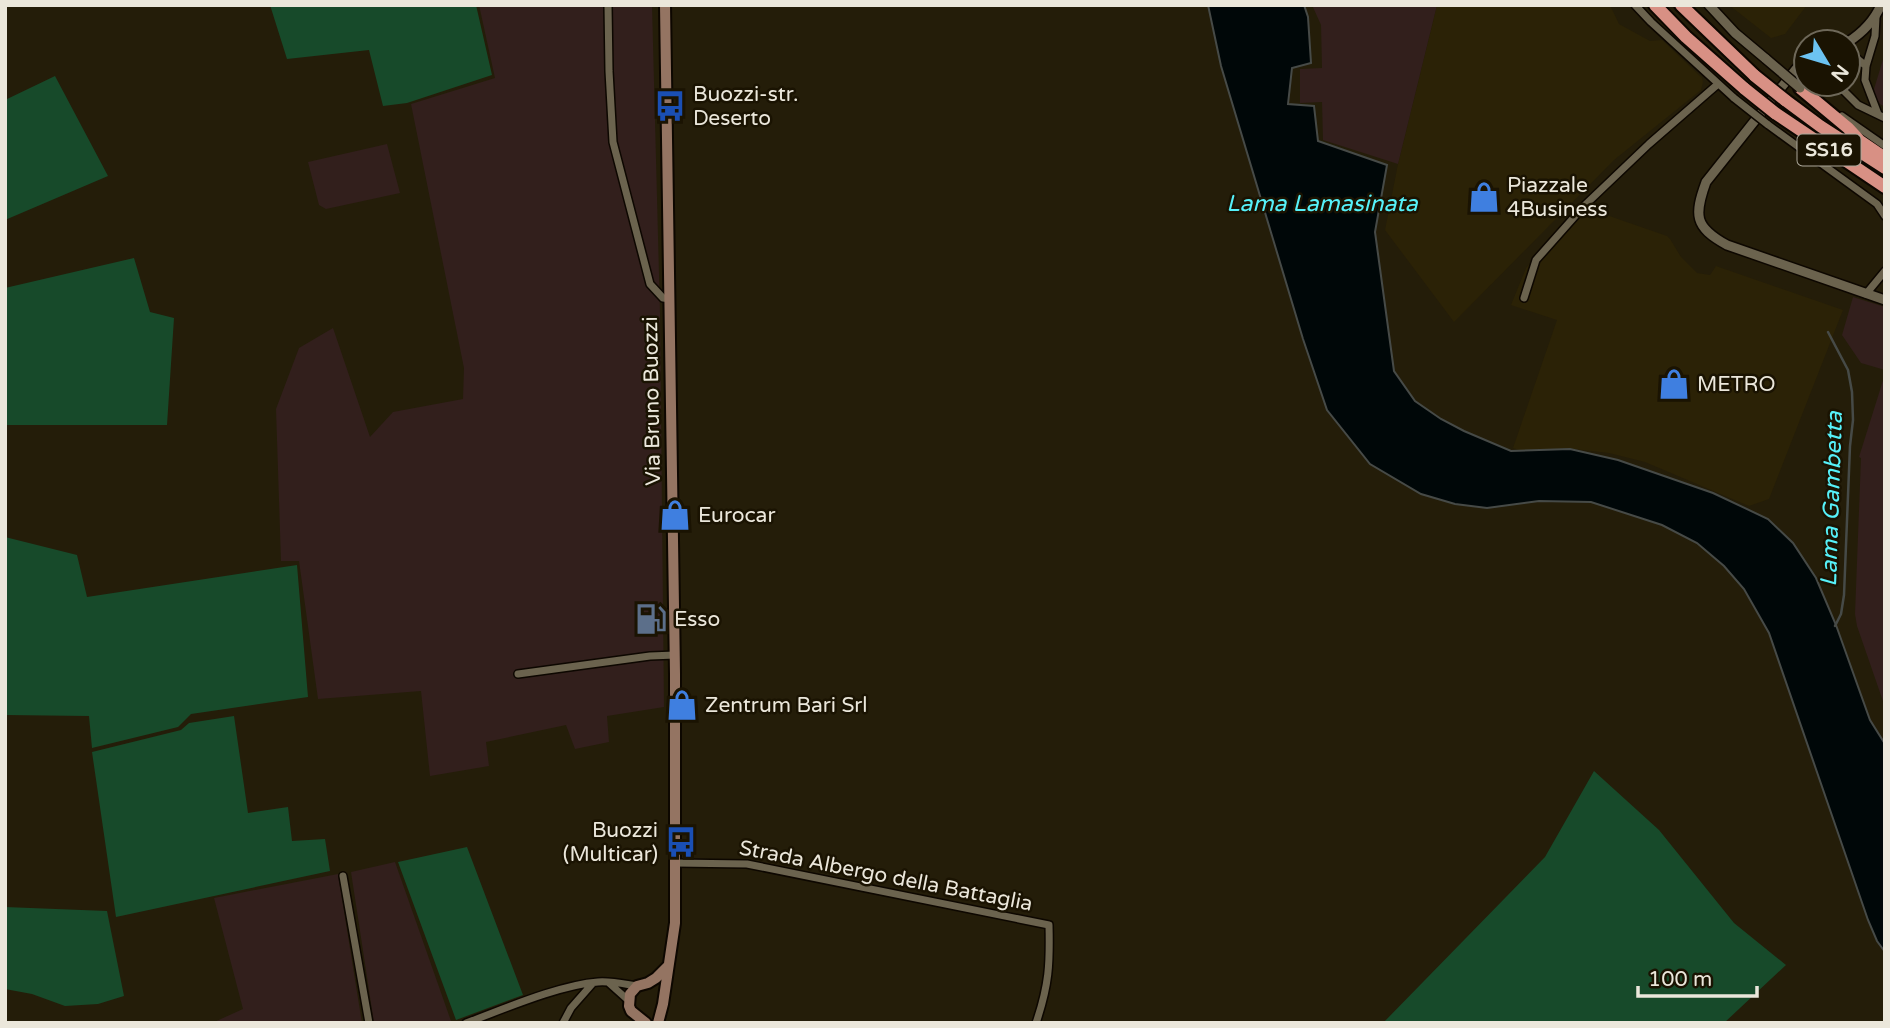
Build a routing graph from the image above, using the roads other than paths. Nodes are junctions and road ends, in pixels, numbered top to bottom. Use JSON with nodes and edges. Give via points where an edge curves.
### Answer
{"nodes":[{"id":1,"x":608,"y":5,"type":"edge"},
{"id":2,"x":665,"y":5,"type":"edge"},
{"id":3,"x":1635,"y":5,"type":"edge"},
{"id":4,"x":1655,"y":5,"type":"edge"},
{"id":5,"x":1681,"y":5,"type":"edge"},
{"id":6,"x":1709,"y":5,"type":"edge"},
{"id":7,"x":1881,"y":5,"type":"edge"},
{"id":8,"x":1876,"y":17,"type":"junction"},
{"id":9,"x":1862,"y":31,"type":"edge"},
{"id":10,"x":1862,"y":63,"type":"edge"},
{"id":11,"x":1866,"y":66,"type":"junction"},
{"id":12,"x":1792,"y":74,"type":"edge"},
{"id":13,"x":1792,"y":81,"type":"edge"},
{"id":14,"x":1718,"y":84,"type":"junction"},
{"id":15,"x":1810,"y":98,"type":"edge"},
{"id":16,"x":1815,"y":98,"type":"edge"},
{"id":17,"x":1850,"y":98,"type":"edge"},
{"id":18,"x":1882,"y":116,"type":"edge"},
{"id":19,"x":1885,"y":146,"type":"edge"},
{"id":20,"x":1885,"y":158,"type":"edge"},
{"id":21,"x":1885,"y":168,"type":"edge"},
{"id":22,"x":1885,"y":187,"type":"edge"},
{"id":23,"x":1885,"y":216,"type":"edge"},
{"id":24,"x":1885,"y":271,"type":"edge"},
{"id":25,"x":1866,"y":294,"type":"junction"},
{"id":26,"x":1883,"y":297,"type":"edge"},
{"id":27,"x":1524,"y":298,"type":"dead end"},
{"id":28,"x":670,"y":299,"type":"junction"},
{"id":29,"x":675,"y":655,"type":"junction"},
{"id":30,"x":518,"y":674,"type":"dead end"},
{"id":31,"x":675,"y":863,"type":"junction"},
{"id":32,"x":343,"y":876,"type":"dead end"},
{"id":33,"x":670,"y":964,"type":"junction"},
{"id":34,"x":608,"y":982,"type":"junction"},
{"id":35,"x":593,"y":983,"type":"junction"},
{"id":36,"x":643,"y":984,"type":"junction"},
{"id":37,"x":565,"y":989,"type":"junction"},
{"id":38,"x":628,"y":1000,"type":"junction"},
{"id":39,"x":662,"y":1004,"type":"junction"},
{"id":40,"x":571,"y":1008,"type":"junction"},
{"id":41,"x":643,"y":1020,"type":"edge"},
{"id":42,"x":369,"y":1023,"type":"edge"},
{"id":43,"x":466,"y":1023,"type":"edge"},
{"id":44,"x":563,"y":1023,"type":"edge"},
{"id":45,"x":658,"y":1023,"type":"edge"},
{"id":46,"x":1036,"y":1023,"type":"edge"}],
"edges":[{"from":1,"to":28,"type":"street","via":[[614,142],[650,284]]},
{"from":2,"to":28,"type":"main road","name":"Via Bruno Buozzi"},
{"from":3,"to":14,"type":"street"},
{"from":4,"to":22,"type":"highway","number":"SS16","bridge":true,"via":[[1774,113]]},
{"from":5,"to":21,"type":"highway","number":"SS16","bridge":true,"via":[[1785,100]]},
{"from":6,"to":13,"type":"street","bridge":true},
{"from":7,"to":8,"type":"street"},
{"from":8,"to":9,"type":"street"},
{"from":8,"to":11,"type":"street"},
{"from":10,"to":11,"type":"street"},
{"from":11,"to":18,"type":"street","via":[[1865,80]]},
{"from":12,"to":25,"type":"street","via":[[1706,182],[1698,216],[1705,230],[1727,245]]},
{"from":14,"to":23,"type":"street","bridge":true,"via":[[1877,204]]},
{"from":14,"to":27,"type":"street","via":[[1584,206],[1536,260]]},
{"from":15,"to":20,"type":"highway"},
{"from":16,"to":19,"type":"street"},
{"from":17,"to":18,"type":"street"},
{"from":24,"to":25,"type":"street"},
{"from":25,"to":26,"type":"street"},
{"from":28,"to":29,"type":"main road","name":"Via Bruno Buozzi"},
{"from":29,"to":30,"type":"street"},
{"from":29,"to":31,"type":"main road","name":"Via Bruno Buozzi"},
{"from":31,"to":33,"type":"main road","name":"Via Bruno Buozzi"},
{"from":31,"to":46,"type":"street","name":"Strada Albergo della Battaglia","via":[[747,864],[1049,925],[1049,978]]},
{"from":32,"to":42,"type":"street"},
{"from":33,"to":36,"type":"main road"},
{"from":33,"to":39,"type":"main road","name":"Via Bruno Buozzi"},
{"from":34,"to":35,"type":"street"},
{"from":34,"to":36,"type":"street"},
{"from":34,"to":38,"type":"street"},
{"from":35,"to":37,"type":"street"},
{"from":35,"to":40,"type":"street"},
{"from":36,"to":38,"type":"main road","via":[[633,989]]},
{"from":36,"to":39,"type":"main road","via":[[658,988]]},
{"from":37,"to":40,"type":"street","via":[[571,996]]},
{"from":37,"to":43,"type":"street"},
{"from":38,"to":41,"type":"main road","via":[[631,1011]]},
{"from":39,"to":41,"type":"main road","via":[[652,1017]]},
{"from":39,"to":45,"type":"main road","name":"Via Bruno Buozzi"},
{"from":40,"to":44,"type":"street"}]}
